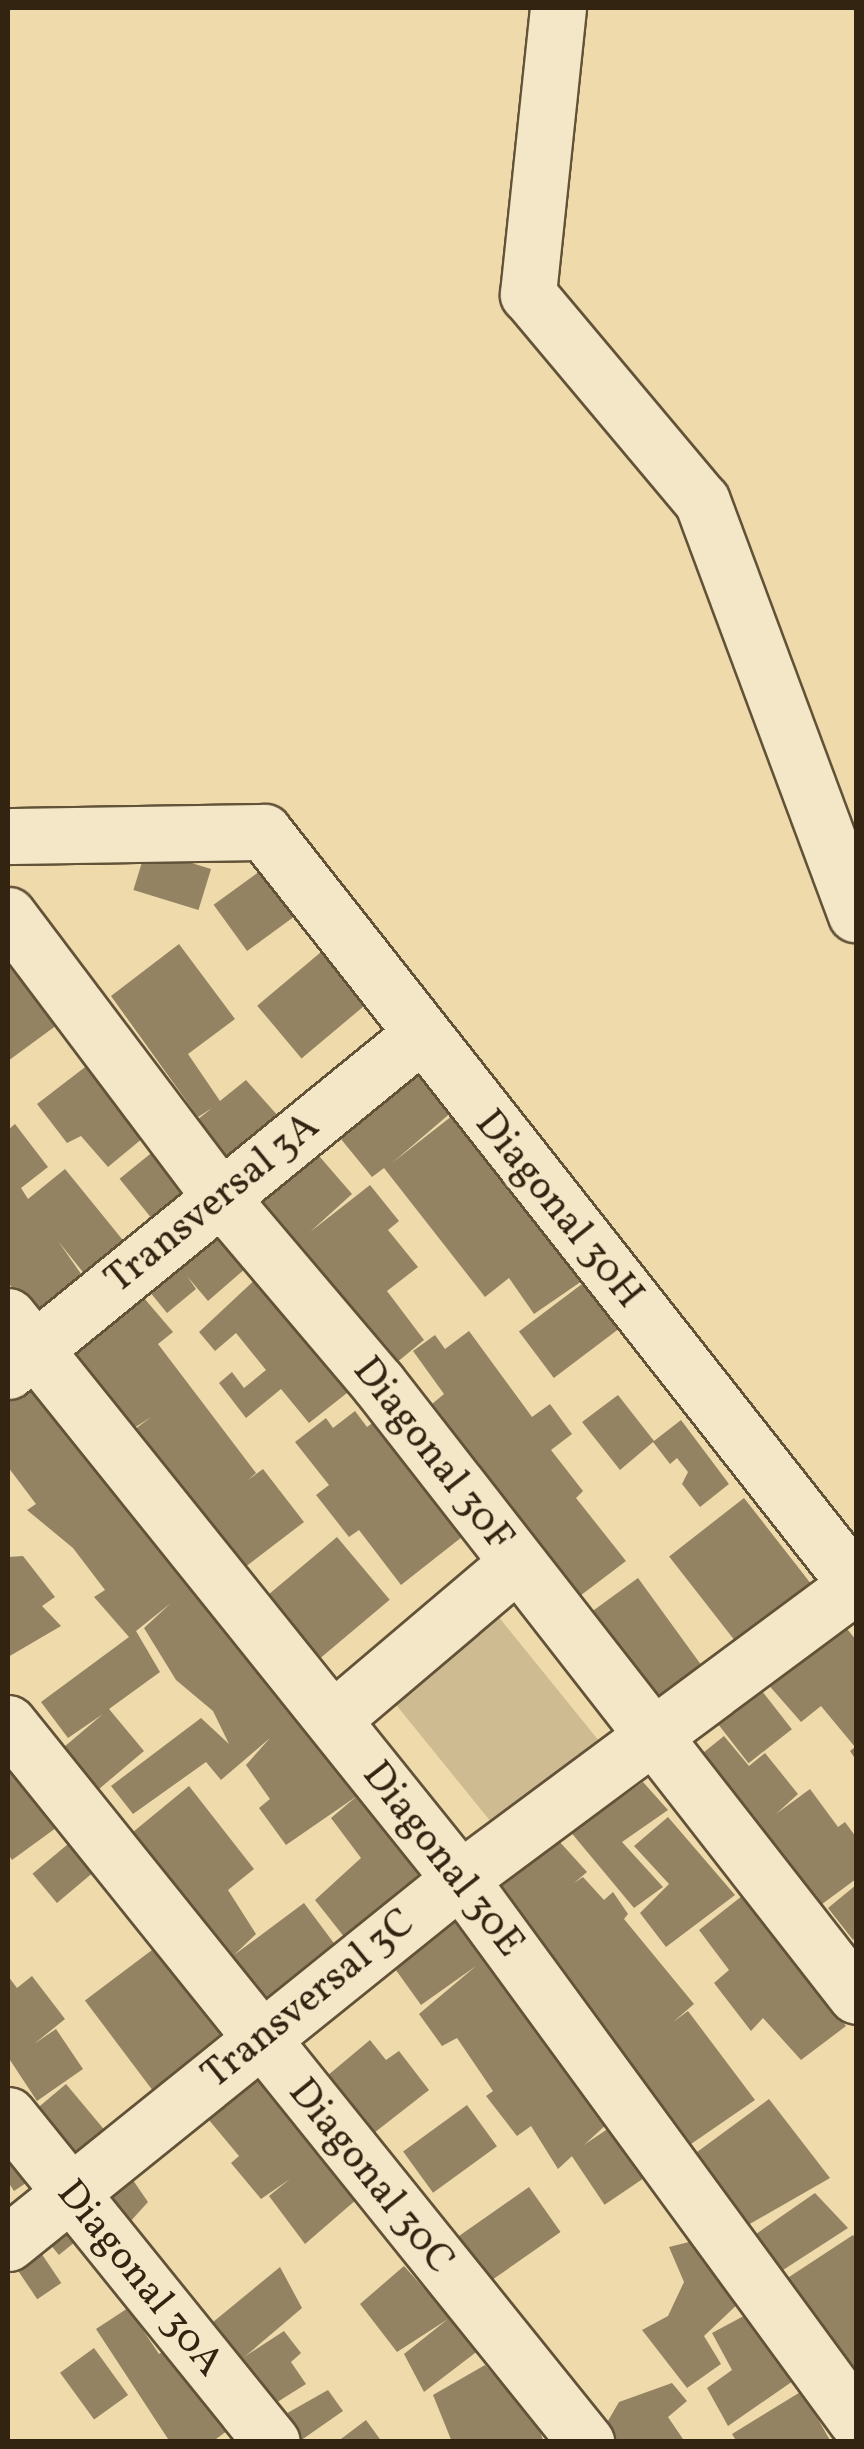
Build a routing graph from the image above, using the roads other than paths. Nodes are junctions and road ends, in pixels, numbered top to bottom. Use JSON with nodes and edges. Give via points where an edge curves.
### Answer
{"nodes":[{"id":1,"x":558,"y":8,"type":"edge"},
{"id":2,"x":8,"y":836,"type":"edge"},
{"id":3,"x":856,"y":914,"type":"edge"},
{"id":4,"x":8,"y":915,"type":"edge"},
{"id":5,"x":419,"y":1036,"type":"junction"},
{"id":6,"x":221,"y":1198,"type":"junction"},
{"id":7,"x":16,"y":1345,"type":"edge"},
{"id":8,"x":517,"y":1563,"type":"junction"},
{"id":9,"x":856,"y":1584,"type":"edge"},
{"id":10,"x":332,"y":1718,"type":"junction"},
{"id":11,"x":8,"y":1723,"type":"edge"},
{"id":12,"x":655,"y":1735,"type":"junction"},
{"id":13,"x":460,"y":1879,"type":"junction"},
{"id":14,"x":856,"y":1996,"type":"edge"},
{"id":15,"x":260,"y":2040,"type":"junction"},
{"id":16,"x":8,"y":2115,"type":"edge"},
{"id":17,"x":68,"y":2194,"type":"junction"},
{"id":18,"x":8,"y":2244,"type":"edge"},
{"id":19,"x":856,"y":2420,"type":"edge"},
{"id":20,"x":272,"y":2442,"type":"edge"},
{"id":21,"x":586,"y":2442,"type":"edge"}],
"edges":[{"from":1,"to":3,"type":"street","via":[[528,294],[702,501]]},
{"from":2,"to":5,"type":"street","name":"Diagonal 30H","via":[[264,832]]},
{"from":4,"to":6,"type":"street","name":"Diagonal 30F"},
{"from":5,"to":6,"type":"street","name":"Transversal 3A"},
{"from":5,"to":9,"type":"street","name":"Diagonal 30H"},
{"from":6,"to":7,"type":"street","name":"Transversal 3A"},
{"from":6,"to":8,"type":"street","name":"Diagonal 30F","via":[[378,1383]]},
{"from":7,"to":10,"type":"street","name":"Diagonal 30E"},
{"from":8,"to":10,"type":"street"},
{"from":8,"to":12,"type":"street","name":"Diagonal 30F"},
{"from":9,"to":12,"type":"street","name":"Transversal 3C"},
{"from":10,"to":13,"type":"street","name":"Diagonal 30E"},
{"from":11,"to":15,"type":"street","name":"Diagonal 30C"},
{"from":12,"to":13,"type":"street","name":"Transversal 3C"},
{"from":12,"to":14,"type":"street","name":"Diagonal 30F"},
{"from":13,"to":15,"type":"street","name":"Transversal 3C"},
{"from":13,"to":19,"type":"street","name":"Diagonal 30E"},
{"from":15,"to":17,"type":"street","name":"Transversal 3C"},
{"from":15,"to":21,"type":"street","name":"Diagonal 30C"},
{"from":16,"to":17,"type":"street","name":"Diagonal 30A"},
{"from":17,"to":18,"type":"street","name":"Transversal 3C"},
{"from":17,"to":20,"type":"street","name":"Diagonal 30A"}]}
